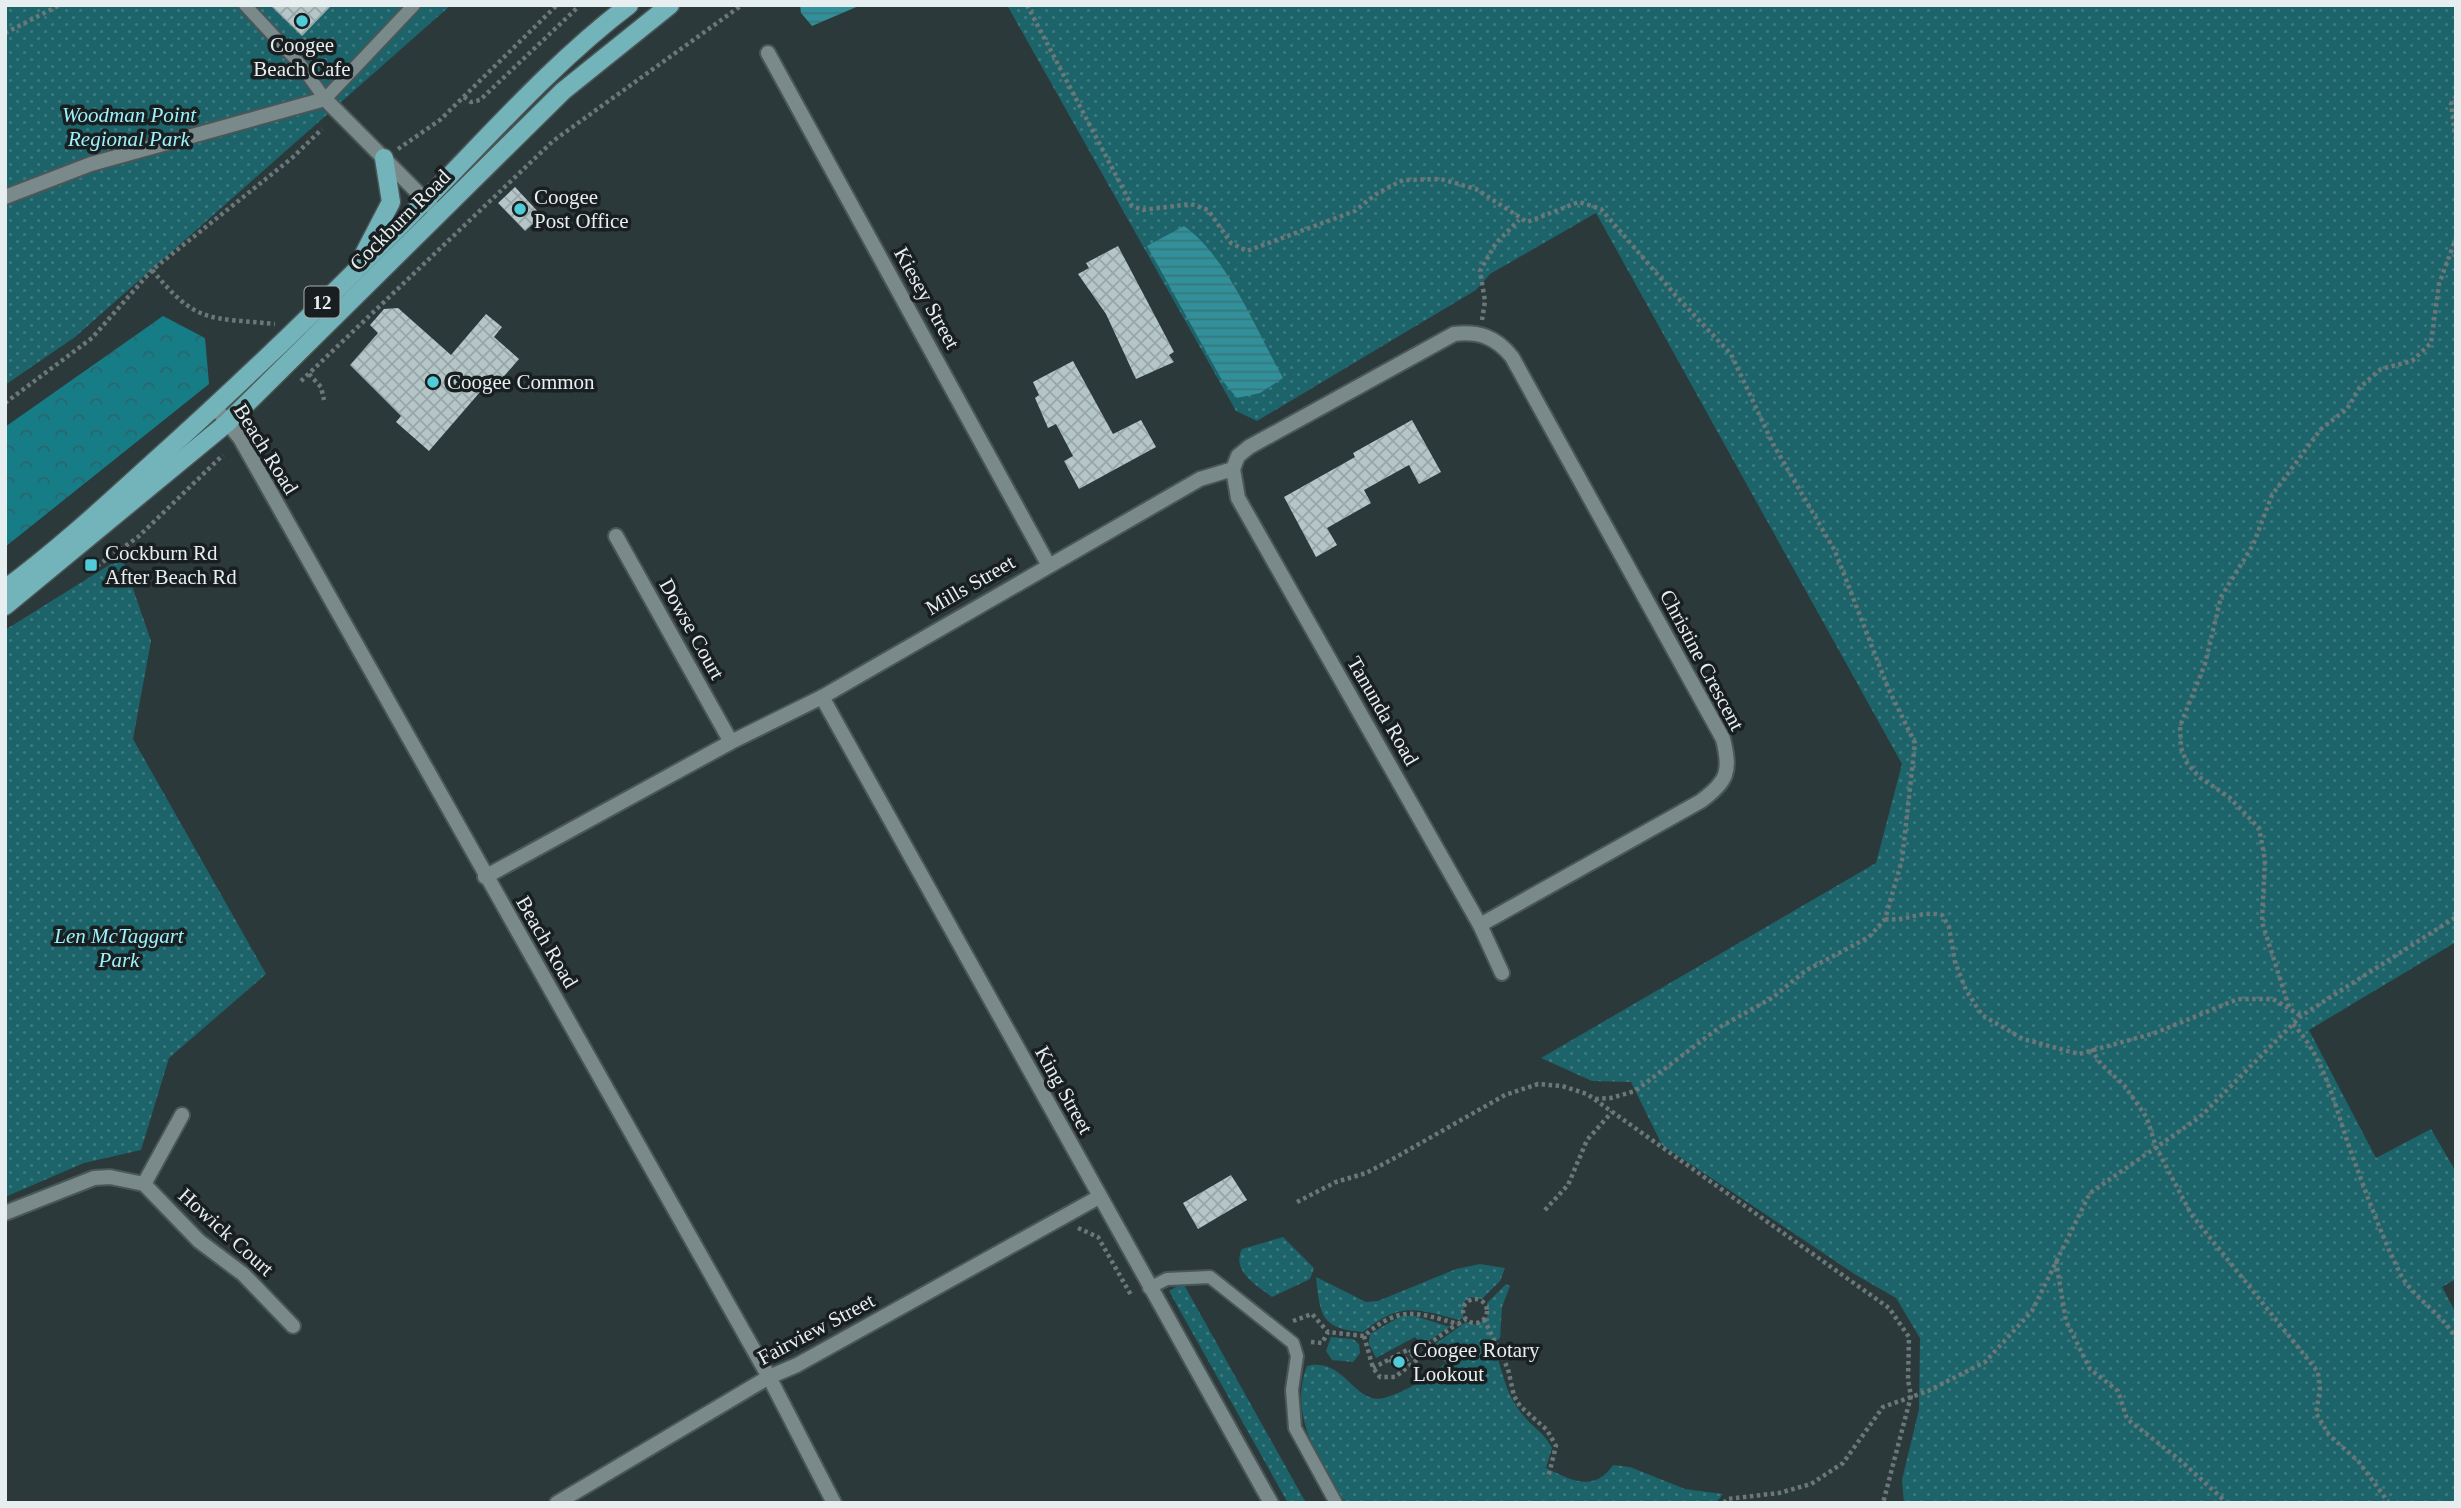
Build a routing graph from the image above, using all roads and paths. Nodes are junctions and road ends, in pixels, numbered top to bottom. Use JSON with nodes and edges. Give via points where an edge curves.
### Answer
{"nodes":[{"id":1,"x":60,"y":5,"type":"edge"},
{"id":2,"x":244,"y":5,"type":"edge"},
{"id":3,"x":414,"y":5,"type":"edge"},
{"id":4,"x":557,"y":5,"type":"edge"},
{"id":5,"x":629,"y":5,"type":"edge"},
{"id":6,"x":670,"y":5,"type":"edge"},
{"id":7,"x":742,"y":5,"type":"edge"},
{"id":8,"x":1027,"y":5,"type":"edge"},
{"id":9,"x":577,"y":8,"type":"dead end"},
{"id":10,"x":5,"y":33,"type":"edge"},
{"id":11,"x":768,"y":52,"type":"dead end"},
{"id":12,"x":2456,"y":96,"type":"edge"},
{"id":13,"x":464,"y":97,"type":"junction"},
{"id":14,"x":325,"y":99,"type":"junction"},
{"id":15,"x":331,"y":131,"type":"dead end"},
{"id":16,"x":2456,"y":142,"type":"edge"},
{"id":17,"x":384,"y":158,"type":"junction"},
{"id":18,"x":5,"y":197,"type":"edge"},
{"id":19,"x":425,"y":201,"type":"junction"},
{"id":20,"x":439,"y":214,"type":"junction"},
{"id":21,"x":1519,"y":220,"type":"junction"},
{"id":22,"x":2456,"y":238,"type":"edge"},
{"id":23,"x":357,"y":268,"type":"junction"},
{"id":24,"x":152,"y":270,"type":"junction"},
{"id":25,"x":281,"y":325,"type":"dead end"},
{"id":26,"x":1475,"y":333,"type":"junction"},
{"id":27,"x":322,"y":361,"type":"dead end"},
{"id":28,"x":309,"y":374,"type":"dead end"},
{"id":29,"x":324,"y":400,"type":"dead end"},
{"id":30,"x":5,"y":403,"type":"edge"},
{"id":31,"x":215,"y":407,"type":"junction"},
{"id":32,"x":227,"y":423,"type":"junction"},
{"id":33,"x":240,"y":438,"type":"junction"},
{"id":34,"x":1233,"y":468,"type":"junction"},
{"id":35,"x":616,"y":536,"type":"dead end"},
{"id":36,"x":1048,"y":564,"type":"junction"},
{"id":37,"x":97,"y":566,"type":"dead end"},
{"id":38,"x":5,"y":589,"type":"edge"},
{"id":39,"x":5,"y":606,"type":"edge"},
{"id":40,"x":822,"y":697,"type":"junction"},
{"id":41,"x":731,"y":742,"type":"junction"},
{"id":42,"x":485,"y":877,"type":"junction"},
{"id":43,"x":2456,"y":918,"type":"edge"},
{"id":44,"x":1885,"y":919,"type":"junction"},
{"id":45,"x":1479,"y":925,"type":"junction"},
{"id":46,"x":1502,"y":973,"type":"dead end"},
{"id":47,"x":2290,"y":1007,"type":"junction"},
{"id":48,"x":2301,"y":1017,"type":"junction"},
{"id":49,"x":2292,"y":1024,"type":"junction"},
{"id":50,"x":2091,"y":1049,"type":"junction"},
{"id":51,"x":1594,"y":1099,"type":"junction"},
{"id":52,"x":1612,"y":1112,"type":"junction"},
{"id":53,"x":182,"y":1115,"type":"dead end"},
{"id":54,"x":2156,"y":1147,"type":"junction"},
{"id":55,"x":144,"y":1184,"type":"junction"},
{"id":56,"x":1099,"y":1197,"type":"junction"},
{"id":57,"x":1297,"y":1202,"type":"dead end"},
{"id":58,"x":1545,"y":1210,"type":"dead end"},
{"id":59,"x":5,"y":1213,"type":"edge"},
{"id":60,"x":1074,"y":1227,"type":"dead end"},
{"id":61,"x":2056,"y":1261,"type":"junction"},
{"id":62,"x":1149,"y":1288,"type":"junction"},
{"id":63,"x":1138,"y":1307,"type":"dead end"},
{"id":64,"x":1466,"y":1319,"type":"junction"},
{"id":65,"x":1484,"y":1320,"type":"junction"},
{"id":66,"x":1458,"y":1324,"type":"junction"},
{"id":67,"x":293,"y":1325,"type":"dead end"},
{"id":68,"x":1274,"y":1326,"type":"junction"},
{"id":69,"x":1364,"y":1336,"type":"junction"},
{"id":70,"x":2456,"y":1339,"type":"edge"},
{"id":71,"x":1414,"y":1355,"type":"junction"},
{"id":72,"x":1390,"y":1359,"type":"junction"},
{"id":73,"x":1373,"y":1368,"type":"junction"},
{"id":74,"x":769,"y":1377,"type":"junction"},
{"id":75,"x":1911,"y":1396,"type":"junction"},
{"id":76,"x":1548,"y":1478,"type":"dead end"},
{"id":77,"x":557,"y":1503,"type":"edge"},
{"id":78,"x":834,"y":1503,"type":"edge"},
{"id":79,"x":1271,"y":1503,"type":"edge"},
{"id":80,"x":1336,"y":1503,"type":"edge"},
{"id":81,"x":1724,"y":1503,"type":"edge"},
{"id":82,"x":1883,"y":1503,"type":"edge"},
{"id":83,"x":2227,"y":1503,"type":"edge"},
{"id":84,"x":2389,"y":1503,"type":"edge"}],
"edges":[{"from":1,"to":10,"type":"path"},
{"from":2,"to":14,"type":"lane","via":[[300,64]]},
{"from":3,"to":14,"type":"lane"},
{"from":4,"to":13,"type":"path"},
{"from":5,"to":19,"type":"main road","name":"Cockburn Road","number":"12","via":[[523,98]]},
{"from":6,"to":20,"type":"main road","name":"Cockburn Road","number":"12","via":[[563,91]]},
{"from":7,"to":27,"type":"path","via":[[553,141]]},
{"from":8,"to":21,"type":"path","via":[[1132,206],[1143,210],[1191,204],[1208,210],[1231,243],[1247,251],[1355,211],[1403,180],[1441,179],[1476,190]]},
{"from":9,"to":13,"type":"path","via":[[480,100],[471,102]]},
{"from":11,"to":36,"type":"street","name":"Kiesey Street"},
{"from":12,"to":16,"type":"path","via":[[2451,104]]},
{"from":13,"to":17,"type":"path","via":[[440,120]]},
{"from":14,"to":17,"type":"street"},
{"from":14,"to":18,"type":"street","via":[[90,164]]},
{"from":15,"to":24,"type":"path","via":[[322,129]]},
{"from":17,"to":19,"type":"street"},
{"from":17,"to":23,"type":"main road","via":[[391,202]]},
{"from":19,"to":20,"type":"street"},
{"from":19,"to":23,"type":"main road","name":"Cockburn Road","number":"12"},
{"from":20,"to":32,"type":"main road","name":"Cockburn Road","number":"12"},
{"from":21,"to":26,"type":"path","via":[[1496,243],[1480,271],[1485,301]]},
{"from":21,"to":44,"type":"path","via":[[1527,222],[1578,202],[1601,209],[1731,354],[1773,444],[1835,551],[1888,688],[1915,743],[1902,860]]},
{"from":22,"to":47,"type":"path","via":[[2439,284],[2431,343],[2412,361],[2381,369],[2360,387],[2347,409],[2321,429],[2272,495],[2253,545],[2221,597],[2205,664],[2180,726],[2187,763],[2259,828],[2265,860],[2262,922]]},
{"from":23,"to":31,"type":"main road","name":"Cockburn Road","number":"12"},
{"from":24,"to":25,"type":"path","via":[[194,312]]},
{"from":24,"to":30,"type":"path","via":[[92,338]]},
{"from":26,"to":34,"type":"street","name":"Mills Street","via":[[1454,334],[1249,447]]},
{"from":26,"to":45,"type":"street","name":"Christine Crescent","via":[[1500,342],[1512,357],[1723,739],[1727,756],[1727,776],[1701,801]]},
{"from":28,"to":29,"type":"path","via":[[321,387]]},
{"from":31,"to":32,"type":"street","name":"Beach Road"},
{"from":31,"to":38,"type":"main road","name":"Cockburn Road","number":"12"},
{"from":32,"to":33,"type":"street","name":"Beach Road"},
{"from":32,"to":39,"type":"main road","name":"Cockburn Road","number":"12"},
{"from":33,"to":37,"type":"path","via":[[138,537]]},
{"from":33,"to":42,"type":"street","name":"Beach Road"},
{"from":34,"to":36,"type":"street","name":"Mills Street","via":[[1200,479]]},
{"from":34,"to":45,"type":"street","name":"Tanunda Road","via":[[1238,498]]},
{"from":35,"to":41,"type":"street","name":"Dowse Court"},
{"from":36,"to":40,"type":"street","name":"Mills Street"},
{"from":40,"to":41,"type":"street","name":"Mills Street"},
{"from":40,"to":56,"type":"street","name":"King Street"},
{"from":41,"to":42,"type":"street","name":"Mills Street"},
{"from":42,"to":74,"type":"street","name":"Beach Road"},
{"from":43,"to":48,"type":"path"},
{"from":44,"to":50,"type":"path","via":[[1899,921],[1928,912],[1942,915],[1966,990],[1982,1015],[2023,1039],[2079,1054]]},
{"from":44,"to":51,"type":"path","via":[[1869,937],[1805,971],[1635,1091]]},
{"from":45,"to":46,"type":"street","name":"Tanunda Road"},
{"from":47,"to":48,"type":"path"},
{"from":47,"to":50,"type":"path","via":[[2273,999],[2238,999],[2155,1033]]},
{"from":48,"to":49,"type":"path"},
{"from":49,"to":54,"type":"path","via":[[2200,1117]]},
{"from":49,"to":70,"type":"path","via":[[2332,1090],[2353,1158],[2399,1273],[2448,1324]]},
{"from":50,"to":54,"type":"path","via":[[2147,1118]]},
{"from":51,"to":52,"type":"path"},
{"from":51,"to":57,"type":"path","via":[[1562,1086],[1538,1084],[1505,1096],[1366,1173]]},
{"from":52,"to":58,"type":"path","via":[[1587,1140],[1568,1185]]},
{"from":52,"to":75,"type":"path","via":[[1889,1308],[1909,1337]]},
{"from":53,"to":55,"type":"street"},
{"from":54,"to":61,"type":"path","via":[[2090,1193]]},
{"from":54,"to":84,"type":"path","via":[[2191,1214],[2318,1372],[2316,1413],[2329,1435],[2358,1462]]},
{"from":55,"to":59,"type":"street","via":[[94,1178]]},
{"from":55,"to":67,"type":"street","name":"Howick Court","via":[[199,1241],[243,1274]]},
{"from":56,"to":62,"type":"street","name":"King Street"},
{"from":56,"to":74,"type":"street","name":"Fairview Street"},
{"from":60,"to":63,"type":"path","via":[[1098,1237]]},
{"from":61,"to":75,"type":"path","via":[[2032,1311],[1985,1362]]},
{"from":61,"to":83,"type":"path","via":[[2066,1321],[2090,1369],[2118,1391],[2127,1419]]},
{"from":62,"to":68,"type":"lane","via":[[1167,1279],[1210,1277]]},
{"from":62,"to":79,"type":"street","name":"King Street"},
{"from":64,"to":65,"type":"path"},
{"from":64,"to":65,"type":"path","via":[[1465,1307],[1475,1299],[1486,1306]]},
{"from":64,"to":66,"type":"path"},
{"from":65,"to":76,"type":"path","via":[[1508,1369],[1514,1396],[1556,1446]]},
{"from":66,"to":69,"type":"path","via":[[1401,1312]]},
{"from":66,"to":71,"type":"path"},
{"from":68,"to":69,"type":"path","via":[[1312,1314],[1326,1334]]},
{"from":68,"to":80,"type":"lane","via":[[1293,1343],[1297,1356],[1292,1390],[1295,1428]]},
{"from":69,"to":73,"type":"path"},
{"from":71,"to":72,"type":"path","via":[[1409,1349]]},
{"from":71,"to":72,"type":"path","via":[[1396,1367]]},
{"from":71,"to":73,"type":"path","via":[[1418,1359],[1395,1377],[1380,1377]]},
{"from":72,"to":73,"type":"path"},
{"from":74,"to":77,"type":"street","name":"Fairview Street"},
{"from":74,"to":78,"type":"street","name":"Beach Road"},
{"from":75,"to":81,"type":"path","via":[[1883,1407],[1843,1463],[1811,1484]]},
{"from":75,"to":82,"type":"path"}]}
